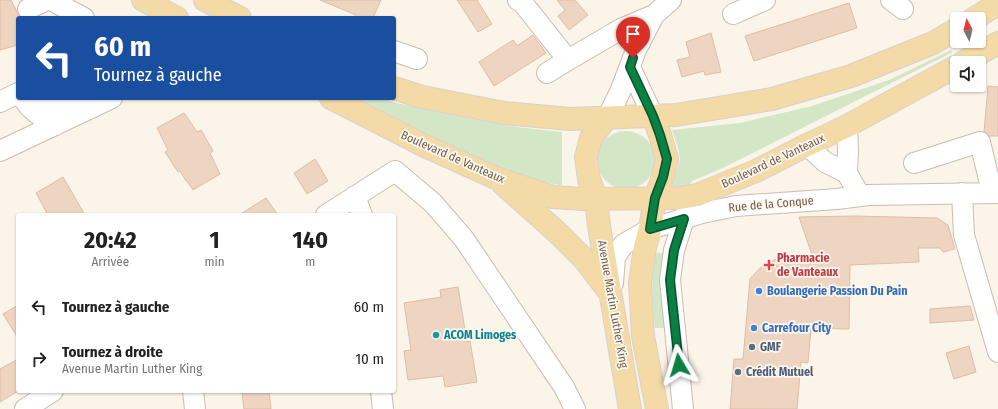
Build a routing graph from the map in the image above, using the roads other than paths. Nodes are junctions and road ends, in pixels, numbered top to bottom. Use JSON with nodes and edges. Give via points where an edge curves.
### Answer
{"nodes":[{"id":1,"x":47,"y":0,"type":"edge"},
{"id":2,"x":51,"y":0,"type":"edge"},
{"id":3,"x":143,"y":0,"type":"edge"},
{"id":4,"x":205,"y":0,"type":"edge"},
{"id":5,"x":518,"y":0,"type":"edge"},
{"id":6,"x":671,"y":0,"type":"edge"},
{"id":7,"x":766,"y":0,"type":"edge"},
{"id":8,"x":998,"y":4,"type":"edge"},
{"id":9,"x":27,"y":9,"type":"edge"},
{"id":10,"x":985,"y":12,"type":"edge"},
{"id":11,"x":733,"y":14,"type":"dead end"},
{"id":12,"x":654,"y":15,"type":"junction"},
{"id":13,"x":57,"y":16,"type":"edge"},
{"id":14,"x":80,"y":16,"type":"edge"},
{"id":15,"x":173,"y":16,"type":"edge"},
{"id":16,"x":236,"y":16,"type":"edge"},
{"id":17,"x":950,"y":33,"type":"edge"},
{"id":18,"x":998,"y":44,"type":"edge"},
{"id":19,"x":396,"y":52,"type":"edge"},
{"id":20,"x":975,"y":56,"type":"edge"},
{"id":21,"x":416,"y":59,"type":"dead end"},
{"id":22,"x":568,"y":60,"type":"junction"},
{"id":23,"x":630,"y":67,"type":"junction"},
{"id":24,"x":950,"y":70,"type":"edge"},
{"id":25,"x":547,"y":73,"type":"dead end"},
{"id":26,"x":396,"y":89,"type":"edge"},
{"id":27,"x":16,"y":95,"type":"edge"},
{"id":28,"x":24,"y":100,"type":"edge"},
{"id":29,"x":44,"y":100,"type":"edge"},
{"id":30,"x":78,"y":100,"type":"edge"},
{"id":31,"x":108,"y":100,"type":"edge"},
{"id":32,"x":335,"y":100,"type":"edge"},
{"id":33,"x":0,"y":102,"type":"edge"},
{"id":34,"x":653,"y":116,"type":"junction"},
{"id":35,"x":607,"y":118,"type":"junction"},
{"id":36,"x":56,"y":125,"type":"junction"},
{"id":37,"x":847,"y":126,"type":"junction"},
{"id":38,"x":807,"y":145,"type":"junction"},
{"id":39,"x":0,"y":151,"type":"edge"},
{"id":40,"x":914,"y":163,"type":"dead end"},
{"id":41,"x":847,"y":173,"type":"junction"},
{"id":42,"x":496,"y":178,"type":"junction"},
{"id":43,"x":962,"y":193,"type":"junction"},
{"id":44,"x":995,"y":193,"type":"edge"},
{"id":45,"x":697,"y":195,"type":"junction"},
{"id":46,"x":356,"y":196,"type":"junction"},
{"id":47,"x":860,"y":196,"type":"junction"},
{"id":48,"x":655,"y":198,"type":"junction"},
{"id":49,"x":596,"y":199,"type":"junction"},
{"id":50,"x":329,"y":213,"type":"edge"},
{"id":51,"x":361,"y":213,"type":"edge"},
{"id":52,"x":684,"y":219,"type":"junction"},
{"id":53,"x":650,"y":229,"type":"junction"},
{"id":54,"x":612,"y":296,"type":"junction"},
{"id":55,"x":993,"y":322,"type":"edge"},
{"id":56,"x":998,"y":352,"type":"edge"},
{"id":57,"x":50,"y":393,"type":"edge"},
{"id":58,"x":193,"y":393,"type":"edge"},
{"id":59,"x":381,"y":393,"type":"edge"},
{"id":60,"x":25,"y":409,"type":"edge"},
{"id":61,"x":195,"y":409,"type":"edge"},
{"id":62,"x":383,"y":409,"type":"edge"},
{"id":63,"x":575,"y":409,"type":"edge"},
{"id":64,"x":630,"y":409,"type":"edge"},
{"id":65,"x":656,"y":409,"type":"edge"},
{"id":66,"x":683,"y":409,"type":"edge"}],
"edges":[{"from":1,"to":9,"type":"street"},
{"from":2,"to":13,"type":"street"},
{"from":2,"to":14,"type":"street"},
{"from":3,"to":15,"type":"main road"},
{"from":4,"to":16,"type":"main road"},
{"from":5,"to":22,"type":"street"},
{"from":6,"to":12,"type":"street"},
{"from":7,"to":11,"type":"street"},
{"from":8,"to":10,"type":"main road"},
{"from":12,"to":22,"type":"street","via":[[621,29]]},
{"from":12,"to":23,"type":"street"},
{"from":17,"to":34,"type":"main road","via":[[934,43],[851,76],[772,99],[676,115]]},
{"from":18,"to":20,"type":"main road"},
{"from":19,"to":21,"type":"street"},
{"from":22,"to":25,"type":"street"},
{"from":23,"to":34,"type":"street"},
{"from":23,"to":35,"type":"street"},
{"from":24,"to":37,"type":"main road","name":"Boulevard de Vanteaux"},
{"from":26,"to":35,"type":"main road","via":[[422,97],[504,113],[570,119]]},
{"from":27,"to":33,"type":"street"},
{"from":28,"to":36,"type":"street","via":[[47,121]]},
{"from":29,"to":30,"type":"street","via":[[61,105]]},
{"from":31,"to":36,"type":"street"},
{"from":32,"to":42,"type":"main road","name":"Boulevard de Vanteaux","via":[[425,146]]},
{"from":34,"to":35,"type":"main road"},
{"from":34,"to":48,"type":"main road","via":[[667,159]]},
{"from":35,"to":49,"type":"main road","via":[[591,138],[586,157],[589,179]]},
{"from":36,"to":39,"type":"street"},
{"from":37,"to":38,"type":"main road","name":"Boulevard de Vanteaux"},
{"from":37,"to":41,"type":"street"},
{"from":38,"to":41,"type":"street","via":[[825,162]]},
{"from":38,"to":45,"type":"main road","name":"Boulevard de Vanteaux","via":[[756,171]]},
{"from":40,"to":44,"type":"street","via":[[980,142]]},
{"from":41,"to":47,"type":"street"},
{"from":42,"to":49,"type":"main road","name":"Boulevard de Vanteaux","via":[[553,197]]},
{"from":42,"to":54,"type":"main road","via":[[584,259]]},
{"from":43,"to":44,"type":"street","name":"Rue de la Conque"},
{"from":43,"to":47,"type":"street","name":"Rue de la Conque"},
{"from":43,"to":55,"type":"street","via":[[964,235]]},
{"from":45,"to":48,"type":"main road","name":"Boulevard de Vanteaux"},
{"from":45,"to":52,"type":"street"},
{"from":46,"to":50,"type":"street"},
{"from":46,"to":51,"type":"street"},
{"from":46,"to":63,"type":"street","via":[[395,171],[433,203],[464,239],[564,387]]},
{"from":47,"to":52,"type":"street","name":"Rue de la Conque","via":[[728,207]]},
{"from":48,"to":49,"type":"main road","name":"Boulevard de Vanteaux"},
{"from":48,"to":53,"type":"main road","name":"Avenue Martin Luther King"},
{"from":49,"to":54,"type":"main road","name":"Avenue Martin Luther King"},
{"from":52,"to":53,"type":"street","name":"Rue de la Conque"},
{"from":52,"to":66,"type":"street","via":[[674,250],[670,280]]},
{"from":53,"to":54,"type":"street","name":"Rue de la Conque","via":[[624,244],[615,257]]},
{"from":53,"to":65,"type":"main road","name":"Avenue Martin Luther King","via":[[640,283],[643,336]]},
{"from":54,"to":64,"type":"main road","name":"Avenue Martin Luther King"},
{"from":55,"to":56,"type":"street"},
{"from":57,"to":60,"type":"street"},
{"from":58,"to":61,"type":"street"},
{"from":59,"to":62,"type":"street"}]}
